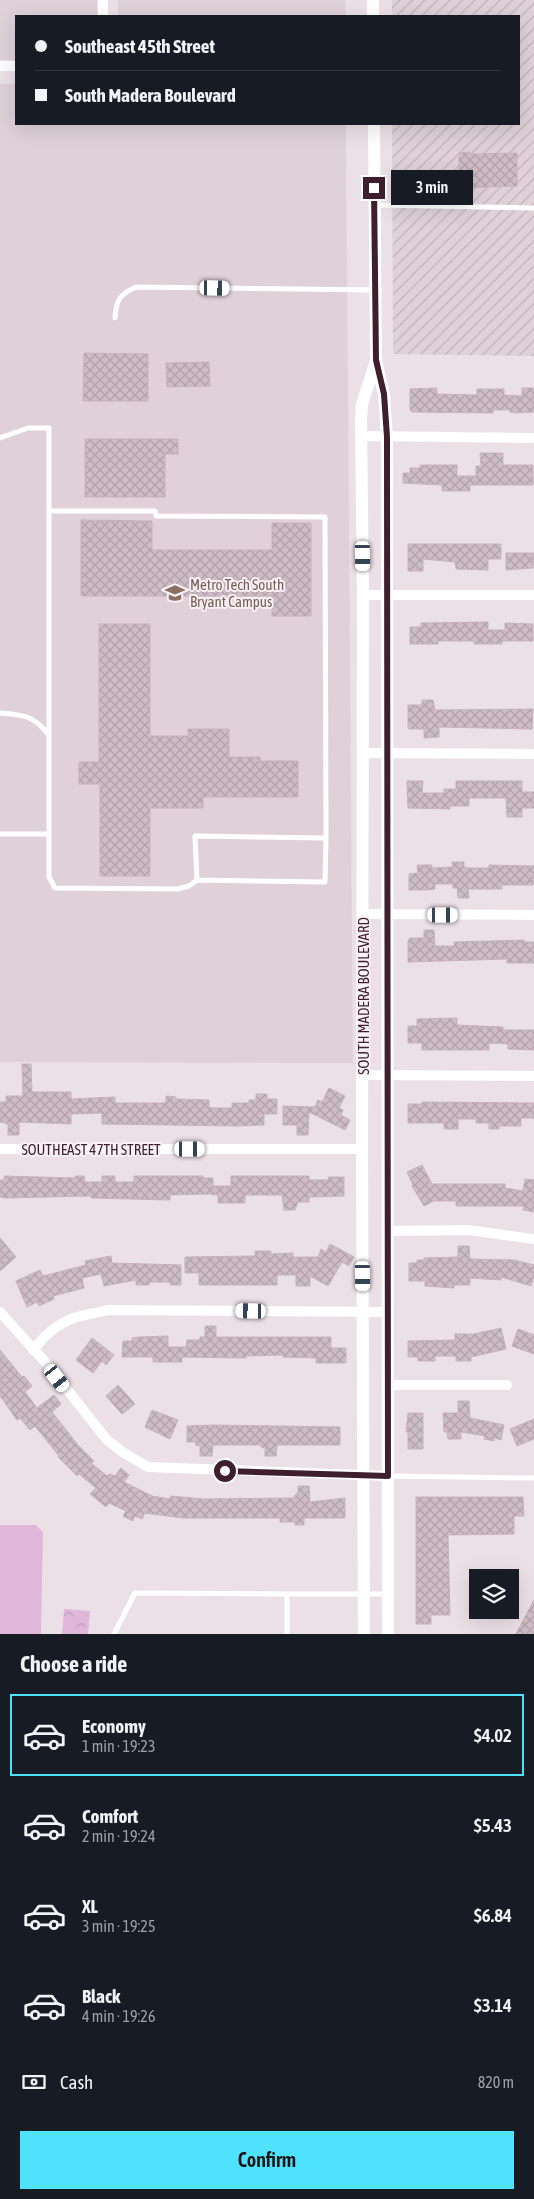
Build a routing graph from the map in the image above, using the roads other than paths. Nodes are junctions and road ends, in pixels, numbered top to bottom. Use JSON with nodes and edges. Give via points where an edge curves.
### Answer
{"nodes":[{"id":1,"x":104,"y":0,"type":"edge"},
{"id":2,"x":373,"y":0,"type":"edge"},
{"id":3,"x":104,"y":15,"type":"edge"},
{"id":4,"x":373,"y":15,"type":"edge"},
{"id":5,"x":0,"y":66,"type":"edge"},
{"id":6,"x":15,"y":66,"type":"edge"},
{"id":7,"x":374,"y":125,"type":"edge"},
{"id":8,"x":374,"y":205,"type":"junction"},
{"id":9,"x":534,"y":208,"type":"edge"},
{"id":10,"x":375,"y":290,"type":"junction"},
{"id":11,"x":115,"y":318,"type":"dead end"},
{"id":12,"x":376,"y":360,"type":"junction"},
{"id":13,"x":362,"y":436,"type":"junction"},
{"id":14,"x":387,"y":437,"type":"junction"},
{"id":15,"x":0,"y":438,"type":"edge"},
{"id":16,"x":534,"y":438,"type":"edge"},
{"id":17,"x":48,"y":511,"type":"junction"},
{"id":18,"x":363,"y":595,"type":"junction"},
{"id":19,"x":387,"y":595,"type":"junction"},
{"id":20,"x":534,"y":595,"type":"edge"},
{"id":21,"x":0,"y":713,"type":"edge"},
{"id":22,"x":48,"y":735,"type":"junction"},
{"id":23,"x":363,"y":753,"type":"junction"},
{"id":24,"x":387,"y":753,"type":"junction"},
{"id":25,"x":534,"y":754,"type":"edge"},
{"id":26,"x":0,"y":834,"type":"edge"},
{"id":27,"x":48,"y":834,"type":"junction"},
{"id":28,"x":326,"y":838,"type":"junction"},
{"id":29,"x":197,"y":880,"type":"junction"},
{"id":30,"x":363,"y":914,"type":"junction"},
{"id":31,"x":388,"y":914,"type":"junction"},
{"id":32,"x":534,"y":915,"type":"edge"},
{"id":33,"x":362,"y":1075,"type":"junction"},
{"id":34,"x":388,"y":1076,"type":"junction"},
{"id":35,"x":534,"y":1076,"type":"edge"},
{"id":36,"x":0,"y":1149,"type":"edge"},
{"id":37,"x":362,"y":1149,"type":"junction"},
{"id":38,"x":388,"y":1231,"type":"junction"},
{"id":39,"x":534,"y":1239,"type":"edge"},
{"id":40,"x":0,"y":1312,"type":"edge"},
{"id":41,"x":363,"y":1312,"type":"junction"},
{"id":42,"x":387,"y":1312,"type":"junction"},
{"id":43,"x":33,"y":1350,"type":"junction"},
{"id":44,"x":388,"y":1385,"type":"junction"},
{"id":45,"x":508,"y":1385,"type":"dead end"},
{"id":46,"x":362,"y":1474,"type":"junction"},
{"id":47,"x":388,"y":1476,"type":"junction"},
{"id":48,"x":534,"y":1478,"type":"edge"},
{"id":49,"x":286,"y":1594,"type":"junction"},
{"id":50,"x":388,"y":1594,"type":"junction"},
{"id":51,"x":364,"y":1596,"type":"junction"},
{"id":52,"x":114,"y":1634,"type":"edge"},
{"id":53,"x":287,"y":1634,"type":"edge"},
{"id":54,"x":364,"y":1634,"type":"edge"},
{"id":55,"x":388,"y":1634,"type":"edge"}],
"edges":[{"from":1,"to":3,"type":"street"},
{"from":2,"to":4,"type":"street"},
{"from":5,"to":6,"type":"street"},
{"from":7,"to":8,"type":"street","name":"SOUTH MADERA BOULEVARD"},
{"from":8,"to":9,"type":"lane"},
{"from":8,"to":10,"type":"street","name":"SOUTH MADERA BOULEVARD"},
{"from":10,"to":11,"type":"lane","via":[[136,287],[123,292],[116,306]]},
{"from":10,"to":12,"type":"street","name":"SOUTH MADERA BOULEVARD"},
{"from":12,"to":13,"type":"street","name":"SOUTH MADERA BOULEVARD","via":[[362,404]]},
{"from":12,"to":14,"type":"street","name":"SOUTH MADERA BOULEVARD","via":[[384,394]]},
{"from":13,"to":14,"type":"street"},
{"from":13,"to":18,"type":"street","name":"SOUTH MADERA BOULEVARD"},
{"from":14,"to":16,"type":"street"},
{"from":14,"to":19,"type":"street","name":"SOUTH MADERA BOULEVARD"},
{"from":15,"to":17,"type":"lane","via":[[28,428],[49,428]]},
{"from":17,"to":22,"type":"lane"},
{"from":17,"to":28,"type":"lane","via":[[155,511],[156,516],[325,517]]},
{"from":18,"to":19,"type":"street"},
{"from":18,"to":23,"type":"street","name":"SOUTH MADERA BOULEVARD"},
{"from":19,"to":20,"type":"street"},
{"from":19,"to":24,"type":"street","name":"SOUTH MADERA BOULEVARD"},
{"from":21,"to":22,"type":"lane","via":[[25,715],[39,722]]},
{"from":22,"to":27,"type":"lane"},
{"from":23,"to":24,"type":"street"},
{"from":23,"to":30,"type":"street","name":"SOUTH MADERA BOULEVARD"},
{"from":24,"to":25,"type":"street"},
{"from":24,"to":31,"type":"street","name":"SOUTH MADERA BOULEVARD"},
{"from":26,"to":27,"type":"lane"},
{"from":27,"to":29,"type":"lane","via":[[49,877],[55,888],[177,889]]},
{"from":28,"to":29,"type":"lane","via":[[326,882]]},
{"from":28,"to":29,"type":"lane","via":[[195,836]]},
{"from":30,"to":31,"type":"street"},
{"from":30,"to":33,"type":"street","name":"SOUTH MADERA BOULEVARD"},
{"from":31,"to":32,"type":"street"},
{"from":31,"to":34,"type":"street","name":"SOUTH MADERA BOULEVARD"},
{"from":33,"to":34,"type":"street"},
{"from":33,"to":37,"type":"street","name":"SOUTH MADERA BOULEVARD"},
{"from":34,"to":35,"type":"street"},
{"from":34,"to":38,"type":"street","name":"SOUTH MADERA BOULEVARD"},
{"from":36,"to":37,"type":"street","name":"SOUTHEAST 47TH STREET"},
{"from":37,"to":41,"type":"street","name":"SOUTH MADERA BOULEVARD"},
{"from":38,"to":39,"type":"street","via":[[468,1230]]},
{"from":38,"to":42,"type":"street","name":"SOUTH MADERA BOULEVARD"},
{"from":40,"to":43,"type":"street"},
{"from":41,"to":42,"type":"street"},
{"from":41,"to":43,"type":"street","via":[[109,1310],[61,1322],[46,1333]]},
{"from":41,"to":46,"type":"street","name":"SOUTH MADERA BOULEVARD"},
{"from":42,"to":44,"type":"street","name":"SOUTH MADERA BOULEVARD"},
{"from":43,"to":46,"type":"street","via":[[108,1440],[148,1467]]},
{"from":44,"to":45,"type":"street"},
{"from":44,"to":47,"type":"street","name":"SOUTH MADERA BOULEVARD"},
{"from":46,"to":47,"type":"street"},
{"from":46,"to":51,"type":"street","name":"SOUTH MADERA BOULEVARD"},
{"from":47,"to":48,"type":"lane"},
{"from":47,"to":50,"type":"street","name":"SOUTH MADERA BOULEVARD"},
{"from":49,"to":51,"type":"lane"},
{"from":49,"to":52,"type":"lane","via":[[135,1594]]},
{"from":49,"to":53,"type":"lane"},
{"from":50,"to":51,"type":"lane"},
{"from":50,"to":55,"type":"street","name":"SOUTH MADERA BOULEVARD"},
{"from":51,"to":54,"type":"street","name":"SOUTH MADERA BOULEVARD"}]}
